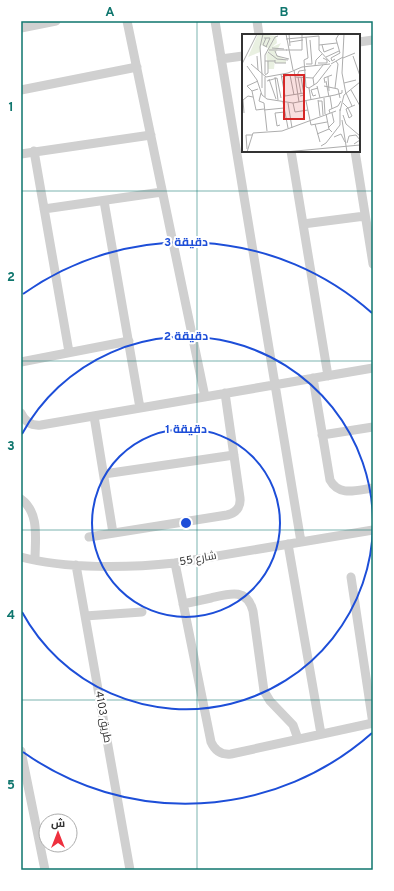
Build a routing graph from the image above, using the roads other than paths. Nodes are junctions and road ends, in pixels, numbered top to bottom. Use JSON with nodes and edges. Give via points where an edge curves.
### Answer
{"nodes":[{"id":1,"x":56,"y":21,"type":"edge"},
{"id":2,"x":127,"y":21,"type":"edge"},
{"id":3,"x":215,"y":21,"type":"edge"},
{"id":4,"x":257,"y":21,"type":"edge"},
{"id":5,"x":21,"y":28,"type":"edge"},
{"id":6,"x":259,"y":34,"type":"edge"},
{"id":7,"x":373,"y":40,"type":"edge"},
{"id":8,"x":360,"y":42,"type":"edge"},
{"id":9,"x":242,"y":56,"type":"edge"},
{"id":10,"x":221,"y":59,"type":"junction"},
{"id":11,"x":136,"y":67,"type":"junction"},
{"id":12,"x":21,"y":90,"type":"edge"},
{"id":13,"x":151,"y":135,"type":"junction"},
{"id":14,"x":34,"y":151,"type":"junction"},
{"id":15,"x":291,"y":152,"type":"edge"},
{"id":16,"x":355,"y":152,"type":"edge"},
{"id":17,"x":21,"y":154,"type":"edge"},
{"id":18,"x":162,"y":192,"type":"junction"},
{"id":19,"x":104,"y":201,"type":"junction"},
{"id":20,"x":44,"y":209,"type":"junction"},
{"id":21,"x":365,"y":216,"type":"junction"},
{"id":22,"x":303,"y":224,"type":"junction"},
{"id":23,"x":373,"y":264,"type":"edge"},
{"id":24,"x":129,"y":341,"type":"junction"},
{"id":25,"x":69,"y":352,"type":"junction"},
{"id":26,"x":21,"y":362,"type":"edge"},
{"id":27,"x":373,"y":368,"type":"edge"},
{"id":28,"x":328,"y":376,"type":"junction"},
{"id":29,"x":312,"y":378,"type":"junction"},
{"id":30,"x":275,"y":385,"type":"junction"},
{"id":31,"x":225,"y":393,"type":"junction"},
{"id":32,"x":205,"y":397,"type":"junction"},
{"id":33,"x":140,"y":408,"type":"junction"},
{"id":34,"x":21,"y":413,"type":"edge"},
{"id":35,"x":94,"y":416,"type":"junction"},
{"id":36,"x":373,"y":427,"type":"edge"},
{"id":37,"x":322,"y":435,"type":"junction"},
{"id":38,"x":234,"y":455,"type":"junction"},
{"id":39,"x":104,"y":474,"type":"junction"},
{"id":40,"x":373,"y":488,"type":"edge"},
{"id":41,"x":21,"y":499,"type":"edge"},
{"id":42,"x":373,"y":530,"type":"edge"},
{"id":43,"x":114,"y":533,"type":"junction"},
{"id":44,"x":89,"y":537,"type":"dead end"},
{"id":45,"x":301,"y":542,"type":"junction"},
{"id":46,"x":288,"y":544,"type":"junction"},
{"id":47,"x":21,"y":557,"type":"edge"},
{"id":48,"x":35,"y":560,"type":"junction"},
{"id":49,"x":175,"y":563,"type":"junction"},
{"id":50,"x":76,"y":565,"type":"junction"},
{"id":51,"x":351,"y":577,"type":"dead end"},
{"id":52,"x":183,"y":604,"type":"junction"},
{"id":53,"x":142,"y":612,"type":"dead end"},
{"id":54,"x":85,"y":616,"type":"junction"},
{"id":55,"x":373,"y":723,"type":"edge"},
{"id":56,"x":321,"y":734,"type":"junction"},
{"id":57,"x":298,"y":739,"type":"junction"},
{"id":58,"x":21,"y":751,"type":"edge"},
{"id":59,"x":45,"y":870,"type":"edge"},
{"id":60,"x":130,"y":870,"type":"edge"}],
"edges":[{"from":1,"to":5,"type":"street"},
{"from":2,"to":11,"type":"street"},
{"from":3,"to":10,"type":"street"},
{"from":4,"to":6,"type":"street"},
{"from":7,"to":8,"type":"street"},
{"from":9,"to":10,"type":"street"},
{"from":10,"to":30,"type":"street"},
{"from":11,"to":12,"type":"street"},
{"from":11,"to":13,"type":"street"},
{"from":13,"to":14,"type":"street"},
{"from":13,"to":18,"type":"street"},
{"from":14,"to":17,"type":"street"},
{"from":14,"to":20,"type":"street"},
{"from":15,"to":22,"type":"street"},
{"from":16,"to":21,"type":"street"},
{"from":18,"to":19,"type":"street"},
{"from":18,"to":32,"type":"street"},
{"from":19,"to":20,"type":"street"},
{"from":19,"to":24,"type":"street"},
{"from":20,"to":25,"type":"street"},
{"from":21,"to":22,"type":"street"},
{"from":21,"to":23,"type":"street"},
{"from":22,"to":28,"type":"street"},
{"from":24,"to":25,"type":"street"},
{"from":24,"to":33,"type":"street"},
{"from":25,"to":26,"type":"street"},
{"from":27,"to":28,"type":"street"},
{"from":28,"to":29,"type":"street"},
{"from":29,"to":30,"type":"street"},
{"from":29,"to":37,"type":"street"},
{"from":30,"to":31,"type":"street"},
{"from":30,"to":45,"type":"street"},
{"from":31,"to":32,"type":"street"},
{"from":31,"to":38,"type":"street"},
{"from":32,"to":33,"type":"street"},
{"from":33,"to":35,"type":"street"},
{"from":34,"to":35,"type":"street","via":[[25,420],[37,425]]},
{"from":35,"to":39,"type":"street"},
{"from":36,"to":37,"type":"street"},
{"from":37,"to":40,"type":"street","via":[[330,480],[334,486],[345,492]]},
{"from":38,"to":39,"type":"street"},
{"from":38,"to":43,"type":"street","via":[[241,502],[233,513]]},
{"from":39,"to":43,"type":"street"},
{"from":41,"to":48,"type":"street","via":[[31,508],[35,520]]},
{"from":42,"to":45,"type":"street","name":"شارع 55"},
{"from":43,"to":44,"type":"street"},
{"from":45,"to":46,"type":"street","name":"شارع 55"},
{"from":46,"to":49,"type":"street","name":"شارع 55"},
{"from":46,"to":56,"type":"street"},
{"from":47,"to":48,"type":"street","name":"شارع 55"},
{"from":48,"to":50,"type":"street","name":"شارع 55"},
{"from":49,"to":50,"type":"street","name":"شارع 55"},
{"from":49,"to":52,"type":"street"},
{"from":50,"to":54,"type":"street","name":"طريق 4103"},
{"from":51,"to":55,"type":"street"},
{"from":52,"to":57,"type":"street","via":[[230,594],[239,594],[247,599],[252,606],[264,691],[270,701],[294,725]]},
{"from":52,"to":57,"type":"street","via":[[213,747],[221,753],[232,754]]},
{"from":53,"to":54,"type":"street"},
{"from":54,"to":60,"type":"street","name":"طريق 4103"},
{"from":55,"to":56,"type":"street"},
{"from":56,"to":57,"type":"street"},
{"from":58,"to":59,"type":"street"}]}
